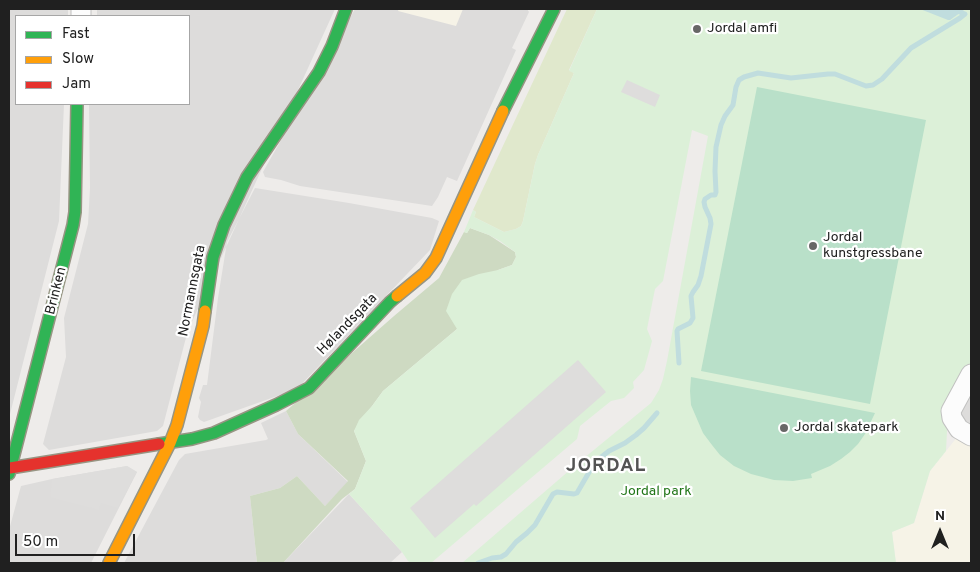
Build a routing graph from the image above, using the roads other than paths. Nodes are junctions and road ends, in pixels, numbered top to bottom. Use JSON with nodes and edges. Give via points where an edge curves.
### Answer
{"nodes":[{"id":1,"x":346,"y":9,"type":"edge"},
{"id":2,"x":554,"y":9,"type":"edge"},
{"id":3,"x":78,"y":105,"type":"edge"},
{"id":4,"x":971,"y":374,"type":"edge"},
{"id":5,"x":965,"y":433,"type":"edge"},
{"id":6,"x":170,"y":443,"type":"junction"},
{"id":7,"x":10,"y":471,"type":"edge"},
{"id":8,"x":109,"y":563,"type":"edge"}],
"edges":[{"from":1,"to":6,"type":"street","name":"Normannsgata","via":[[322,65],[247,177],[224,225],[214,257],[196,355]]},
{"from":2,"to":6,"type":"street","name":"Hølandsgata","via":[[442,246],[425,273],[390,302],[309,388],[214,433]]},
{"from":3,"to":7,"type":"street","name":"Brinken","via":[[73,225]]},
{"from":4,"to":5,"type":"street","via":[[951,411],[952,418]]},
{"from":6,"to":7,"type":"street","name":"Hølandsgata"},
{"from":6,"to":8,"type":"street","name":"Normannsgata"}]}
